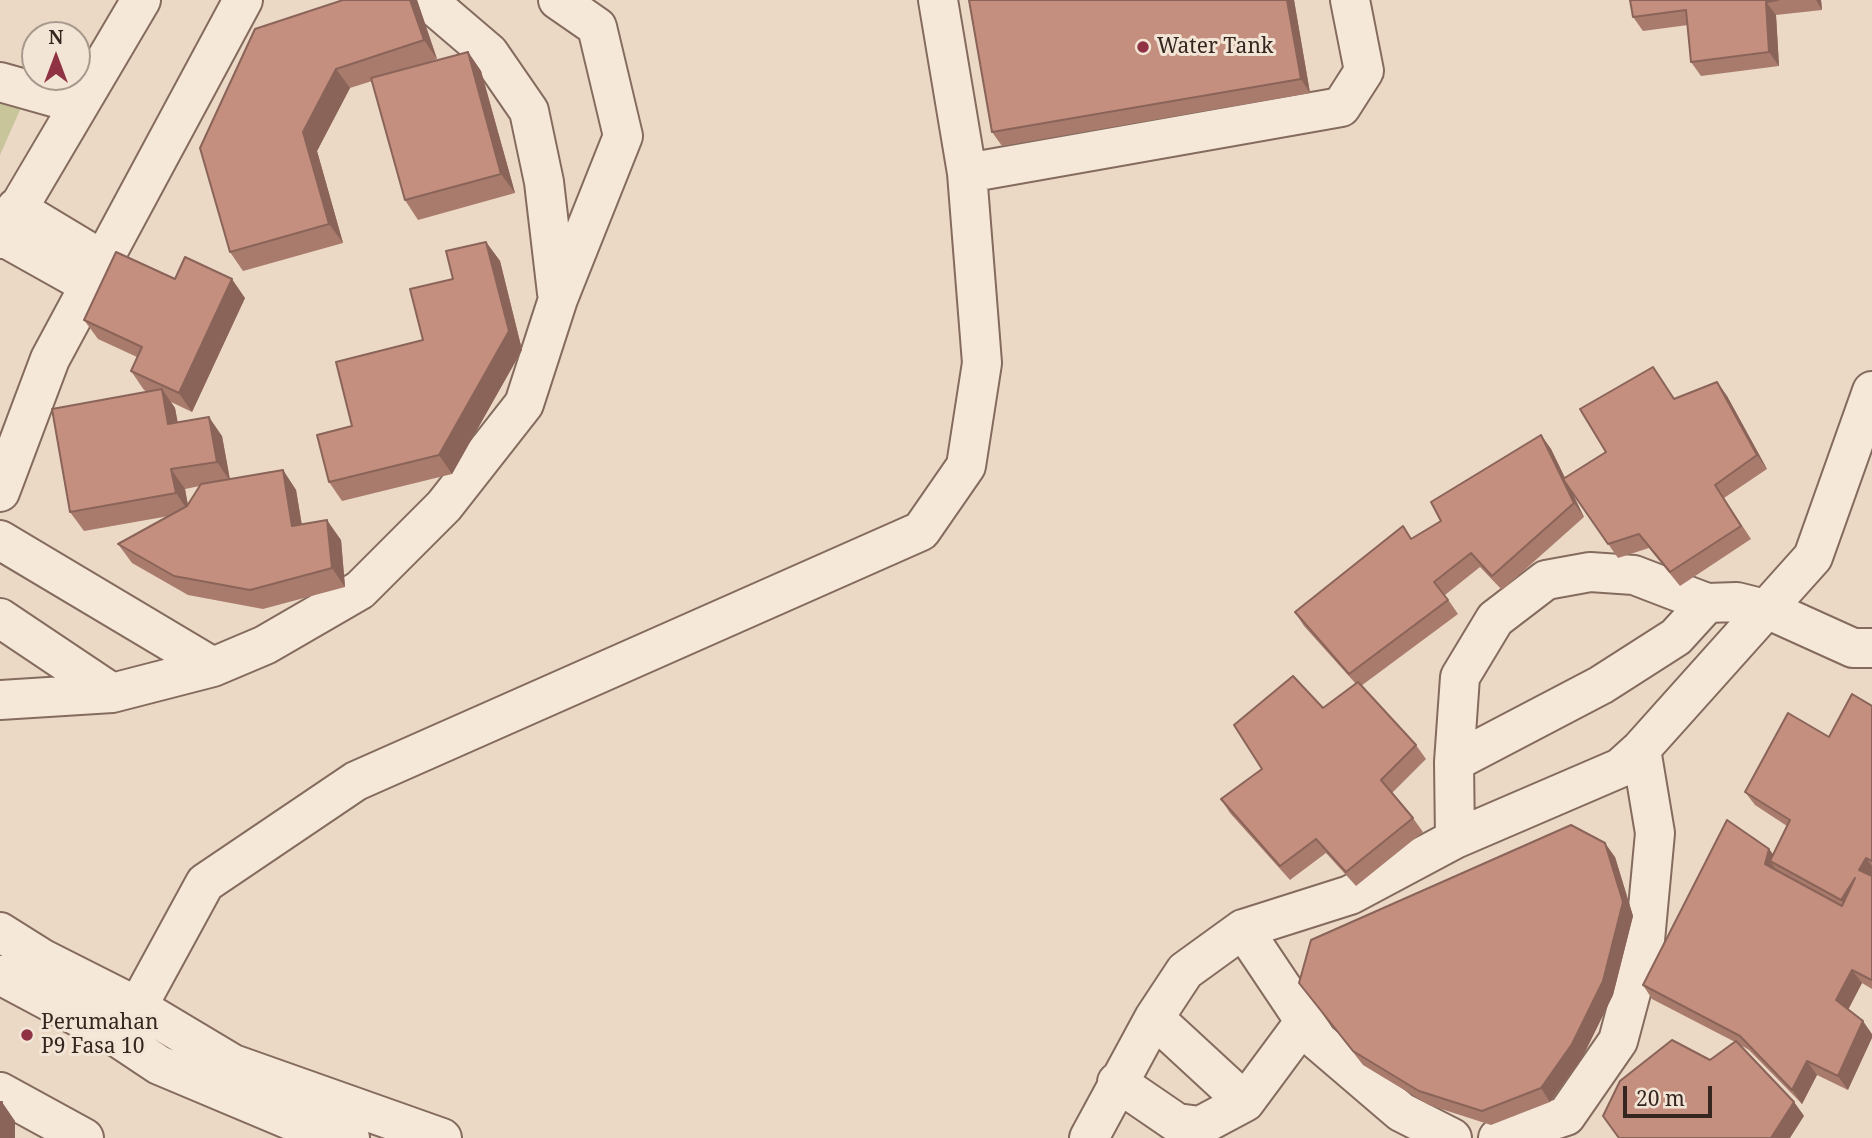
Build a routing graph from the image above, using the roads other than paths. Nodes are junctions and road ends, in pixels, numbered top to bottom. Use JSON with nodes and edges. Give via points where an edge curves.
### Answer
{"nodes":[{"id":1,"x":141,"y":0,"type":"edge"},
{"id":2,"x":243,"y":0,"type":"edge"},
{"id":3,"x":427,"y":0,"type":"edge"},
{"id":4,"x":558,"y":0,"type":"edge"},
{"id":5,"x":938,"y":0,"type":"edge"},
{"id":6,"x":1350,"y":0,"type":"edge"},
{"id":7,"x":0,"y":82,"type":"edge"},
{"id":8,"x":78,"y":104,"type":"junction"},
{"id":9,"x":967,"y":173,"type":"junction"},
{"id":10,"x":5,"y":226,"type":"edge"},
{"id":11,"x":97,"y":274,"type":"junction"},
{"id":12,"x":558,"y":299,"type":"junction"},
{"id":13,"x":1870,"y":401,"type":"edge"},
{"id":14,"x":0,"y":492,"type":"edge"},
{"id":15,"x":0,"y":540,"type":"edge"},
{"id":16,"x":1707,"y":603,"type":"junction"},
{"id":17,"x":1769,"y":610,"type":"junction"},
{"id":18,"x":0,"y":618,"type":"edge"},
{"id":19,"x":1872,"y":648,"type":"edge"},
{"id":20,"x":213,"y":667,"type":"junction"},
{"id":21,"x":113,"y":693,"type":"junction"},
{"id":22,"x":0,"y":700,"type":"edge"},
{"id":23,"x":1641,"y":749,"type":"junction"},
{"id":24,"x":1454,"y":762,"type":"junction"},
{"id":25,"x":1455,"y":839,"type":"junction"},
{"id":26,"x":1243,"y":929,"type":"junction"},
{"id":27,"x":0,"y":932,"type":"edge"},
{"id":28,"x":0,"y":975,"type":"edge"},
{"id":29,"x":1154,"y":1018,"type":"junction"},
{"id":30,"x":1305,"y":1021,"type":"junction"},
{"id":31,"x":128,"y":1023,"type":"junction"},
{"id":32,"x":1117,"y":1082,"type":"junction"},
{"id":33,"x":0,"y":1092,"type":"edge"},
{"id":34,"x":1245,"y":1102,"type":"junction"},
{"id":35,"x":313,"y":1121,"type":"edge"},
{"id":36,"x":1566,"y":1127,"type":"edge"},
{"id":37,"x":83,"y":1138,"type":"edge"},
{"id":38,"x":350,"y":1138,"type":"edge"},
{"id":39,"x":442,"y":1138,"type":"edge"},
{"id":40,"x":1089,"y":1138,"type":"edge"},
{"id":41,"x":1452,"y":1138,"type":"edge"},
{"id":42,"x":1498,"y":1138,"type":"edge"}],
"edges":[{"from":1,"to":8,"type":"street"},
{"from":2,"to":11,"type":"street"},
{"from":3,"to":12,"type":"street","via":[[489,53],[528,111],[544,181]]},
{"from":4,"to":12,"type":"street","via":[[597,27],[624,136]]},
{"from":5,"to":9,"type":"street"},
{"from":6,"to":9,"type":"street","via":[[1364,71],[1341,107]]},
{"from":7,"to":8,"type":"street"},
{"from":8,"to":10,"type":"street"},
{"from":9,"to":31,"type":"street","via":[[982,362],[966,466],[921,531],[356,781],[205,883]]},
{"from":10,"to":11,"type":"street"},
{"from":11,"to":14,"type":"street","via":[[50,359]]},
{"from":12,"to":20,"type":"street","via":[[524,404],[444,506],[359,590],[265,645]]},
{"from":13,"to":17,"type":"street","via":[[1813,557]]},
{"from":15,"to":20,"type":"street"},
{"from":16,"to":17,"type":"street","via":[[1737,602]]},
{"from":16,"to":24,"type":"street","via":[[1676,637],[1612,678]]},
{"from":16,"to":24,"type":"street","via":[[1634,575],[1590,572],[1546,580],[1495,619],[1460,677]]},
{"from":17,"to":19,"type":"street","via":[[1853,648]]},
{"from":17,"to":23,"type":"street"},
{"from":18,"to":21,"type":"street"},
{"from":20,"to":21,"type":"street"},
{"from":21,"to":22,"type":"street"},
{"from":23,"to":25,"type":"street","via":[[1620,768]]},
{"from":23,"to":36,"type":"street","via":[[1655,833],[1645,940],[1618,1041]]},
{"from":24,"to":25,"type":"street"},
{"from":25,"to":26,"type":"street","via":[[1350,895]]},
{"from":26,"to":29,"type":"street","via":[[1185,971]]},
{"from":26,"to":30,"type":"street"},
{"from":27,"to":31,"type":"street"},
{"from":28,"to":31,"type":"street"},
{"from":29,"to":32,"type":"street"},
{"from":29,"to":34,"type":"street"},
{"from":30,"to":34,"type":"street"},
{"from":30,"to":41,"type":"street","via":[[1318,1041],[1401,1112]]},
{"from":31,"to":35,"type":"street","via":[[159,1065]]},
{"from":32,"to":34,"type":"street","via":[[1177,1123],[1200,1126]]},
{"from":32,"to":40,"type":"street"},
{"from":33,"to":37,"type":"street"},
{"from":35,"to":38,"type":"street"},
{"from":35,"to":39,"type":"street"},
{"from":36,"to":42,"type":"street"}]}
